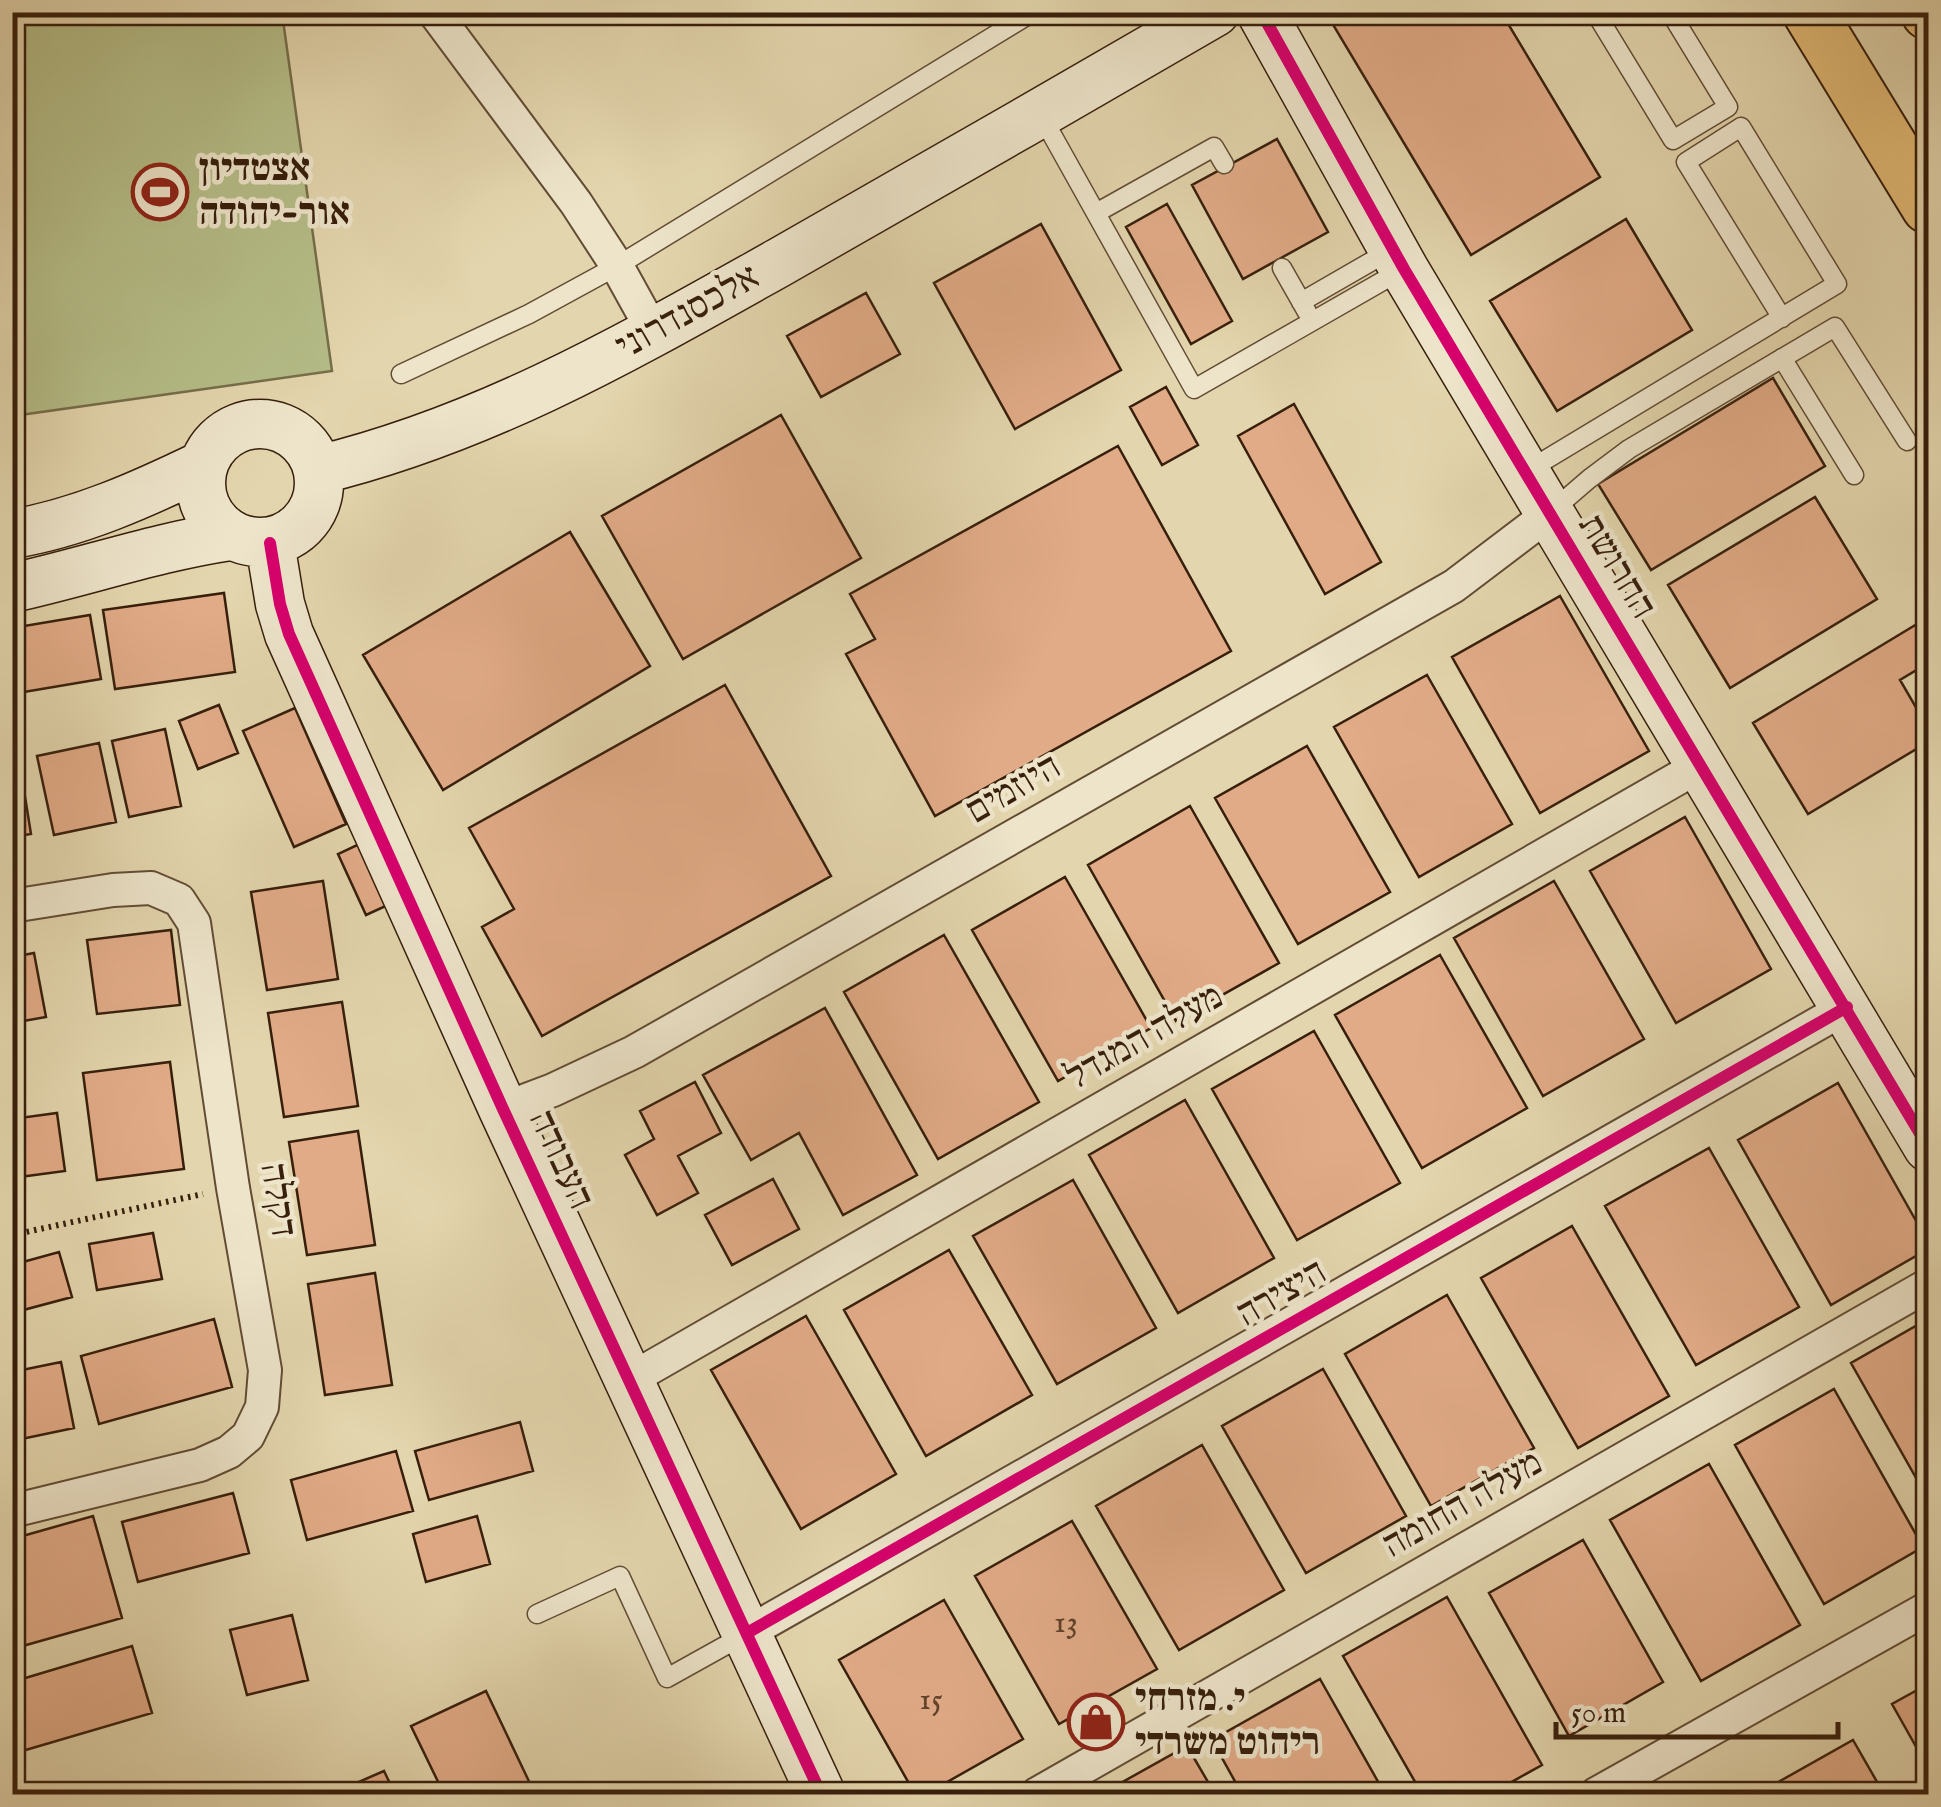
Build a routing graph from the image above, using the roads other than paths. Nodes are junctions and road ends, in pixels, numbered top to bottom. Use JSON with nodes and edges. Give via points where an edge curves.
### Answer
{"nodes":[{"id":1,"x":434,"y":12,"type":"edge"},
{"id":2,"x":1033,"y":12,"type":"edge"},
{"id":3,"x":1215,"y":12,"type":"edge"},
{"id":4,"x":1261,"y":12,"type":"edge"},
{"id":5,"x":1595,"y":12,"type":"edge"},
{"id":6,"x":1670,"y":12,"type":"edge"},
{"id":7,"x":1809,"y":12,"type":"edge"},
{"id":8,"x":1041,"y":114,"type":"junction"},
{"id":9,"x":1224,"y":164,"type":"dead end"},
{"id":10,"x":1928,"y":207,"type":"edge"},
{"id":11,"x":1096,"y":213,"type":"junction"},
{"id":12,"x":1399,"y":259,"type":"junction"},
{"id":13,"x":617,"y":266,"type":"junction"},
{"id":14,"x":1282,"y":268,"type":"dead end"},
{"id":15,"x":1301,"y":302,"type":"junction"},
{"id":16,"x":1782,"y":318,"type":"junction"},
{"id":17,"x":1312,"y":322,"type":"junction"},
{"id":18,"x":654,"y":333,"type":"junction"},
{"id":19,"x":1782,"y":358,"type":"junction"},
{"id":20,"x":401,"y":374,"type":"dead end"},
{"id":21,"x":1907,"y":441,"type":"dead end"},
{"id":22,"x":203,"y":465,"type":"junction"},
{"id":23,"x":318,"y":470,"type":"junction"},
{"id":24,"x":1524,"y":472,"type":"junction"},
{"id":25,"x":1854,"y":475,"type":"dead end"},
{"id":26,"x":1549,"y":514,"type":"junction"},
{"id":27,"x":12,"y":534,"type":"edge"},
{"id":28,"x":250,"y":539,"type":"junction"},
{"id":29,"x":12,"y":588,"type":"edge"},
{"id":30,"x":1701,"y":765,"type":"junction"},
{"id":31,"x":12,"y":906,"type":"edge"},
{"id":32,"x":1847,"y":1007,"type":"junction"},
{"id":33,"x":502,"y":1109,"type":"junction"},
{"id":34,"x":1928,"y":1147,"type":"edge"},
{"id":35,"x":1928,"y":1284,"type":"edge"},
{"id":36,"x":628,"y":1380,"type":"junction"},
{"id":37,"x":12,"y":1511,"type":"edge"},
{"id":38,"x":1928,"y":1608,"type":"edge"},
{"id":39,"x":538,"y":1614,"type":"dead end"},
{"id":40,"x":747,"y":1633,"type":"junction"},
{"id":41,"x":821,"y":1794,"type":"edge"},
{"id":42,"x":1036,"y":1794,"type":"edge"},
{"id":43,"x":1596,"y":1794,"type":"edge"}],
"edges":[{"from":1,"to":13,"type":"street"},
{"from":2,"to":13,"type":"lane"},
{"from":3,"to":8,"type":"street","name":"אלכסנדרוני"},
{"from":4,"to":12,"type":"street","name":"החרושת"},
{"from":5,"to":6,"type":"lane","via":[[1673,140],[1728,107]]},
{"from":7,"to":10,"type":"main road"},
{"from":8,"to":11,"type":"lane"},
{"from":8,"to":18,"type":"street","name":"אלכסנדרוני"},
{"from":9,"to":11,"type":"lane","via":[[1214,147]]},
{"from":11,"to":17,"type":"lane","via":[[1194,390]]},
{"from":12,"to":15,"type":"lane"},
{"from":12,"to":17,"type":"lane"},
{"from":12,"to":24,"type":"street","name":"החרושת"},
{"from":13,"to":18,"type":"street"},
{"from":13,"to":20,"type":"lane"},
{"from":14,"to":15,"type":"lane"},
{"from":15,"to":17,"type":"lane"},
{"from":16,"to":16,"type":"lane","via":[[1837,284],[1742,128],[1686,162]]},
{"from":16,"to":24,"type":"lane"},
{"from":18,"to":23,"type":"street","name":"אלכסנדרוני","via":[[449,430]]},
{"from":19,"to":21,"type":"lane","via":[[1835,327]]},
{"from":19,"to":25,"type":"lane"},
{"from":19,"to":26,"type":"lane","via":[[1630,448]]},
{"from":22,"to":23,"type":"street","via":[[227,433],[263,424],[298,438]]},
{"from":22,"to":27,"type":"street","via":[[98,511]]},
{"from":22,"to":28,"type":"street","via":[[204,505],[215,523]]},
{"from":23,"to":28,"type":"street","via":[[319,489],[304,524],[289,536]]},
{"from":24,"to":26,"type":"street","name":"החרושת"},
{"from":26,"to":30,"type":"street","name":"החרושת"},
{"from":26,"to":33,"type":"street","name":"היוזמים","via":[[1454,586],[634,1052]]},
{"from":28,"to":29,"type":"street","via":[[166,548]]},
{"from":28,"to":33,"type":"street","name":"העבודה"},
{"from":30,"to":32,"type":"street","name":"החרושת"},
{"from":30,"to":36,"type":"street","name":"מעלה המגדל"},
{"from":31,"to":37,"type":"street","name":"דקלה","via":[[151,888],[179,900],[194,923],[265,1370],[262,1407],[248,1436],[229,1452]]},
{"from":32,"to":34,"type":"street","name":"החרושת"},
{"from":32,"to":40,"type":"street","name":"היצירה"},
{"from":33,"to":36,"type":"street","name":"העבודה"},
{"from":35,"to":42,"type":"street","name":"מעלה החומה"},
{"from":36,"to":40,"type":"street","name":"העבודה"},
{"from":38,"to":43,"type":"street"},
{"from":39,"to":40,"type":"lane","via":[[620,1576],[666,1678]]},
{"from":40,"to":41,"type":"street","name":"העבודה"}]}
